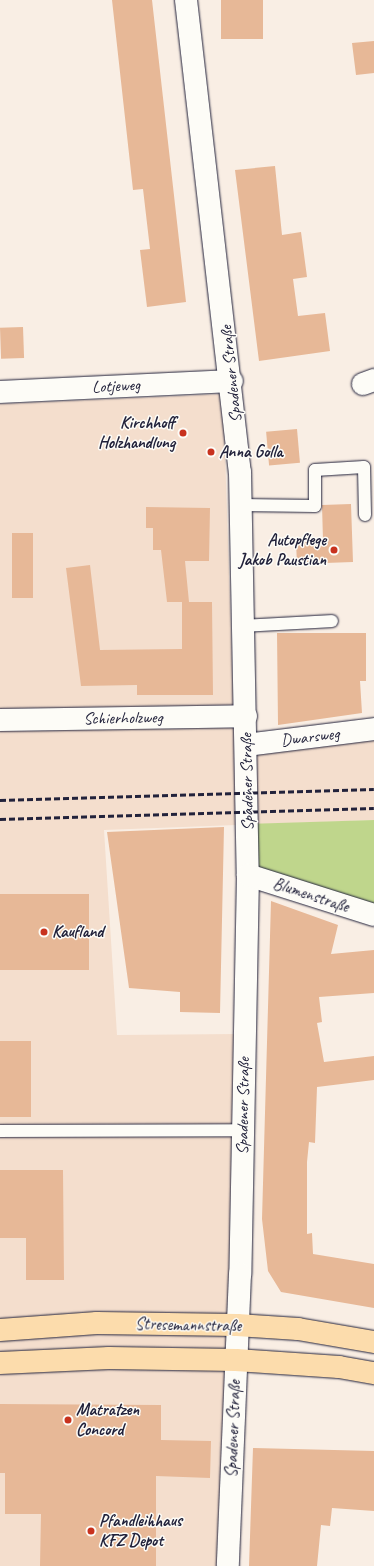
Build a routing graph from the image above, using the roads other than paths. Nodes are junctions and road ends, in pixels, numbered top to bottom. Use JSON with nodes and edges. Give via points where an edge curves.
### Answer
{"nodes":[{"id":1,"x":186,"y":0,"type":"edge"},
{"id":2,"x":232,"y":381,"type":"junction"},
{"id":3,"x":0,"y":392,"type":"edge"},
{"id":4,"x":240,"y":505,"type":"junction"},
{"id":5,"x":365,"y":515,"type":"dead end"},
{"id":6,"x":332,"y":621,"type":"dead end"},
{"id":7,"x":244,"y":626,"type":"junction"},
{"id":8,"x":246,"y":716,"type":"junction"},
{"id":9,"x":0,"y":720,"type":"edge"},
{"id":10,"x":374,"y":729,"type":"edge"},
{"id":11,"x":246,"y":745,"type":"junction"},
{"id":12,"x":248,"y":875,"type":"junction"},
{"id":13,"x":374,"y":915,"type":"edge"},
{"id":14,"x":243,"y":1130,"type":"junction"},
{"id":15,"x":0,"y":1131,"type":"edge"},
{"id":16,"x":237,"y":1325,"type":"junction"},
{"id":17,"x":0,"y":1330,"type":"edge"},
{"id":18,"x":374,"y":1342,"type":"edge"},
{"id":19,"x":236,"y":1360,"type":"junction"},
{"id":20,"x":0,"y":1363,"type":"edge"},
{"id":21,"x":374,"y":1373,"type":"edge"},
{"id":22,"x":228,"y":1566,"type":"edge"}],
"edges":[{"from":1,"to":2,"type":"street","name":"Spadener Straße"},
{"from":2,"to":3,"type":"street","name":"Lotjeweg"},
{"from":2,"to":4,"type":"street","name":"Spadener Straße"},
{"from":4,"to":5,"type":"lane","via":[[315,506],[315,470],[364,467]]},
{"from":4,"to":7,"type":"street","name":"Spadener Straße"},
{"from":6,"to":7,"type":"lane"},
{"from":7,"to":8,"type":"street","name":"Spadener Straße"},
{"from":8,"to":9,"type":"street","name":"Schierholzweg"},
{"from":8,"to":11,"type":"street","name":"Spadener Straße"},
{"from":10,"to":11,"type":"street","name":"Dwarsweg"},
{"from":11,"to":12,"type":"street","name":"Spadener Straße"},
{"from":12,"to":13,"type":"street","name":"Blumenstraße"},
{"from":12,"to":14,"type":"street","name":"Spadener Straße"},
{"from":14,"to":15,"type":"lane"},
{"from":14,"to":16,"type":"street","name":"Spadener Straße"},
{"from":16,"to":17,"type":"main road","name":"Stresemannstraße","via":[[97,1324]]},
{"from":16,"to":18,"type":"main road","name":"Stresemannstraße","via":[[298,1329]]},
{"from":16,"to":19,"type":"street","name":"Spadener Straße"},
{"from":19,"to":20,"type":"main road","name":"Stresemannstraße","via":[[109,1358]]},
{"from":19,"to":21,"type":"main road","name":"Stresemannstraße","via":[[339,1367]]},
{"from":19,"to":22,"type":"street","name":"Spadener Straße"}]}
